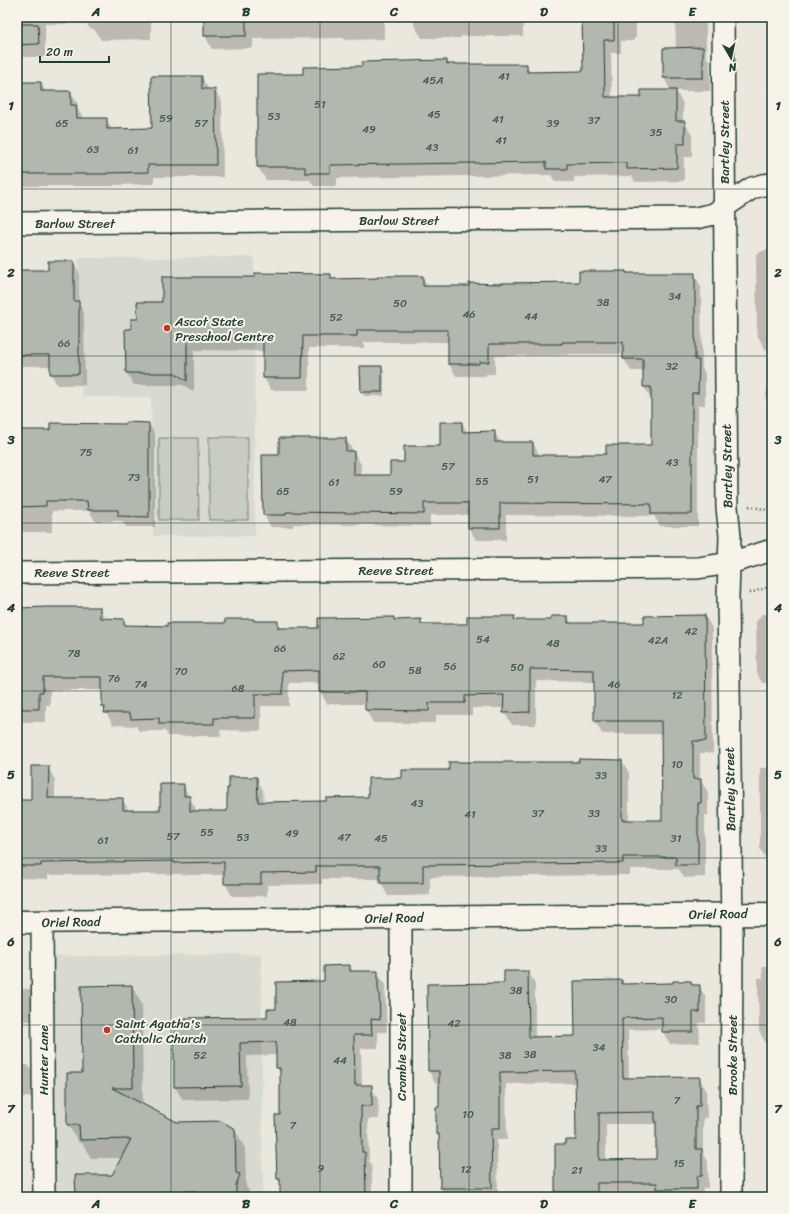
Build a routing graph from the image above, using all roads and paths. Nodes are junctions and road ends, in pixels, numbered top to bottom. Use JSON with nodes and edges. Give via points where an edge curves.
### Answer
{"nodes":[{"id":1,"x":723,"y":17,"type":"edge"},
{"id":2,"x":772,"y":184,"type":"edge"},
{"id":3,"x":724,"y":206,"type":"junction"},
{"id":4,"x":17,"y":223,"type":"edge"},
{"id":5,"x":745,"y":505,"type":"dead end"},
{"id":6,"x":772,"y":511,"type":"edge"},
{"id":7,"x":772,"y":550,"type":"edge"},
{"id":8,"x":730,"y":563,"type":"junction"},
{"id":9,"x":17,"y":572,"type":"edge"},
{"id":10,"x":772,"y":586,"type":"edge"},
{"id":11,"x":745,"y":596,"type":"dead end"},
{"id":12,"x":731,"y":914,"type":"junction"},
{"id":13,"x":772,"y":914,"type":"edge"},
{"id":14,"x":401,"y":918,"type":"junction"},
{"id":15,"x":17,"y":922,"type":"edge"},
{"id":16,"x":42,"y":922,"type":"junction"},
{"id":17,"x":44,"y":1197,"type":"edge"},
{"id":18,"x":401,"y":1197,"type":"edge"},
{"id":19,"x":731,"y":1197,"type":"edge"}],
"edges":[{"from":1,"to":3,"type":"street","name":"Bartley Street"},
{"from":2,"to":3,"type":"street","name":"Barlow Street","via":[[752,188]]},
{"from":3,"to":4,"type":"street","name":"Barlow Street","via":[[714,214],[696,218]]},
{"from":3,"to":8,"type":"street","name":"Bartley Street","via":[[727,507]]},
{"from":5,"to":6,"type":"path"},
{"from":7,"to":8,"type":"street","name":"Reeve Street"},
{"from":8,"to":9,"type":"street","name":"Reeve Street","via":[[698,568]]},
{"from":8,"to":12,"type":"street","name":"Bartley Street","via":[[728,604]]},
{"from":10,"to":11,"type":"path"},
{"from":12,"to":13,"type":"street","name":"Oriel Road"},
{"from":12,"to":14,"type":"street","name":"Oriel Road"},
{"from":12,"to":19,"type":"street","name":"Brooke Street"},
{"from":14,"to":16,"type":"street","name":"Oriel Road"},
{"from":14,"to":18,"type":"street","name":"Crombie Street"},
{"from":15,"to":16,"type":"street","name":"Oriel Road"},
{"from":16,"to":17,"type":"street","name":"Hunter Lane"}]}
